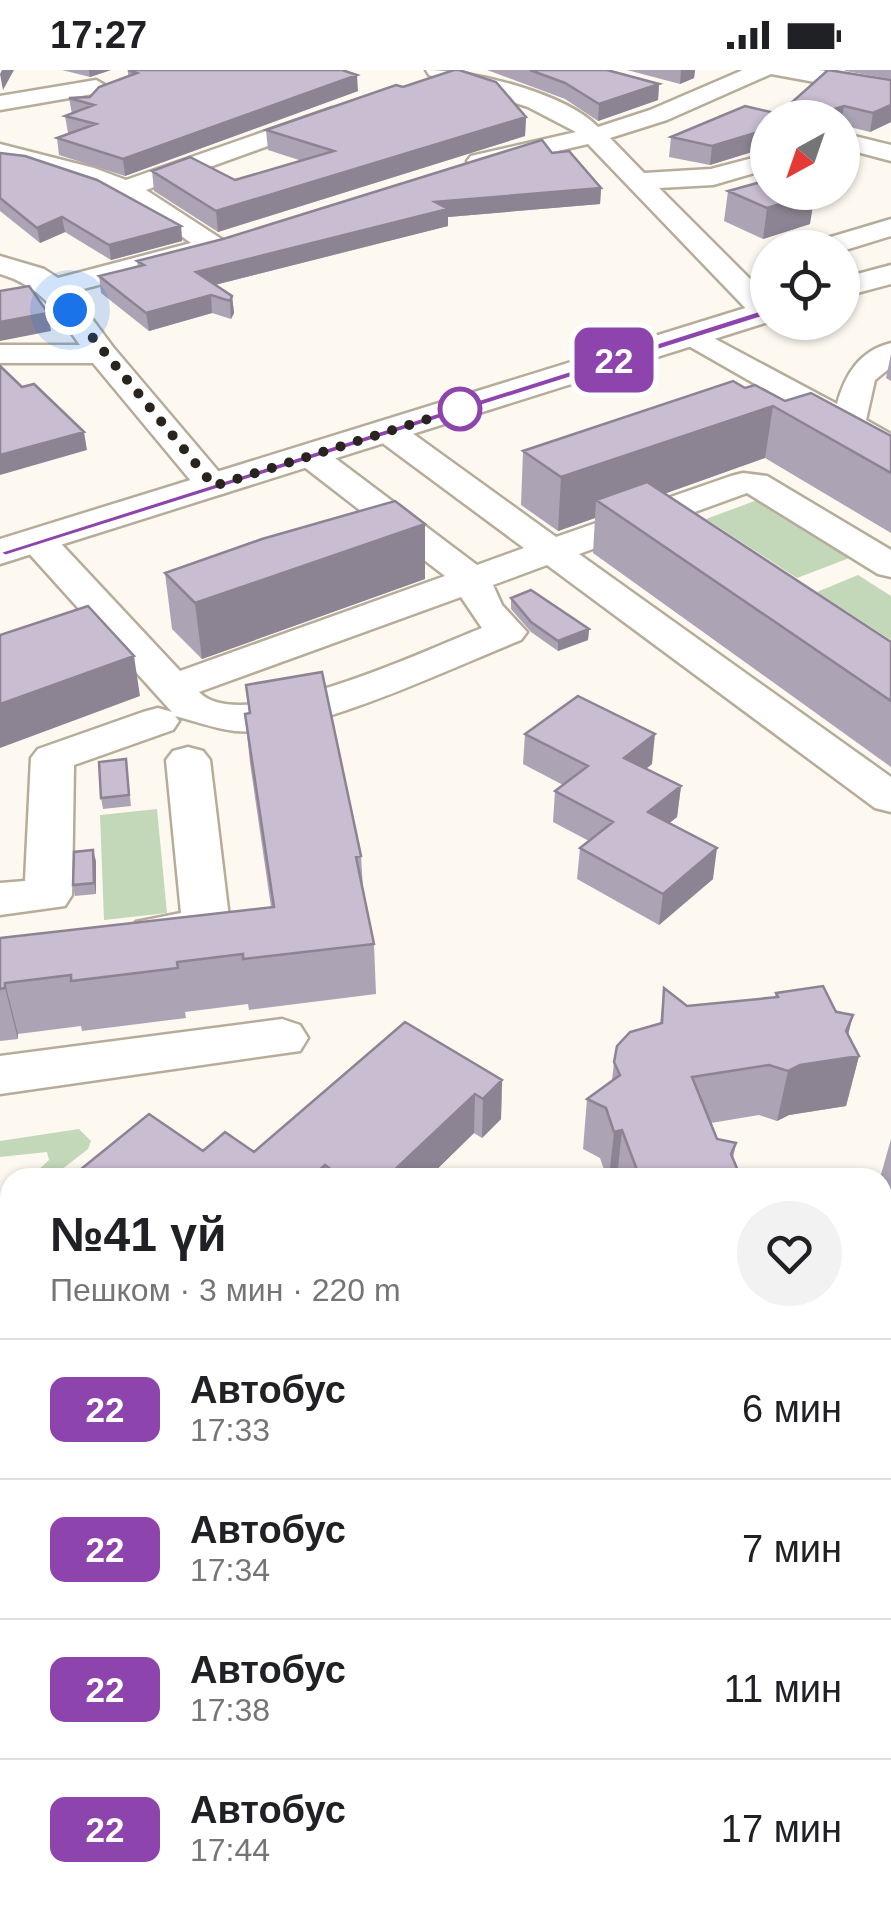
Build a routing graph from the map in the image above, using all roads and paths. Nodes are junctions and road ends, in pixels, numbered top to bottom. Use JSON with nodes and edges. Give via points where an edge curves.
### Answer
{"nodes":[{"id":1,"x":762,"y":70,"type":"edge"},
{"id":2,"x":780,"y":70,"type":"edge"},
{"id":3,"x":442,"y":72,"type":"edge"},
{"id":4,"x":411,"y":86,"type":"edge"},
{"id":5,"x":891,"y":89,"type":"edge"},
{"id":6,"x":659,"y":90,"type":"edge"},
{"id":7,"x":98,"y":91,"type":"edge"},
{"id":8,"x":695,"y":100,"type":"junction"},
{"id":9,"x":0,"y":103,"type":"edge"},
{"id":10,"x":357,"y":106,"type":"edge"},
{"id":11,"x":731,"y":110,"type":"edge"},
{"id":12,"x":596,"y":134,"type":"junction"},
{"id":13,"x":860,"y":145,"type":"edge"},
{"id":14,"x":0,"y":152,"type":"edge"},
{"id":15,"x":891,"y":153,"type":"edge"},
{"id":16,"x":750,"y":166,"type":"edge"},
{"id":17,"x":454,"y":170,"type":"edge"},
{"id":18,"x":641,"y":182,"type":"junction"},
{"id":19,"x":125,"y":189,"type":"junction"},
{"id":20,"x":891,"y":227,"type":"edge"},
{"id":21,"x":860,"y":237,"type":"edge"},
{"id":22,"x":0,"y":265,"type":"edge"},
{"id":23,"x":750,"y":270,"type":"edge"},
{"id":24,"x":891,"y":274,"type":"edge"},
{"id":25,"x":730,"y":276,"type":"junction"},
{"id":26,"x":860,"y":283,"type":"edge"},
{"id":27,"x":54,"y":288,"type":"junction"},
{"id":28,"x":750,"y":295,"type":"edge"},
{"id":29,"x":750,"y":317,"type":"edge"},
{"id":30,"x":691,"y":335,"type":"junction"},
{"id":31,"x":891,"y":352,"type":"edge"},
{"id":32,"x":0,"y":354,"type":"edge"},
{"id":33,"x":102,"y":354,"type":"junction"},
{"id":34,"x":848,"y":424,"type":"junction"},
{"id":35,"x":389,"y":432,"type":"junction"},
{"id":36,"x":891,"y":448,"type":"edge"},
{"id":37,"x":311,"y":456,"type":"junction"},
{"id":38,"x":214,"y":486,"type":"junction"},
{"id":39,"x":665,"y":510,"type":"junction"},
{"id":40,"x":697,"y":532,"type":"edge"},
{"id":41,"x":19,"y":547,"type":"edge"},
{"id":42,"x":550,"y":551,"type":"junction"},
{"id":43,"x":891,"y":566,"type":"edge"},
{"id":44,"x":472,"y":579,"type":"junction"},
{"id":45,"x":165,"y":705,"type":"junction"},
{"id":46,"x":188,"y":760,"type":"dead end"},
{"id":47,"x":891,"y":798,"type":"edge"},
{"id":48,"x":0,"y":900,"type":"edge"},
{"id":49,"x":112,"y":940,"type":"edge"},
{"id":50,"x":282,"y":1038,"type":"dead end"},
{"id":51,"x":0,"y":1075,"type":"edge"}],
"edges":[{"from":1,"to":8,"type":"street"},
{"from":2,"to":5,"type":"street"},
{"from":3,"to":4,"type":"street"},
{"from":3,"to":12,"type":"street","via":[[562,112]]},
{"from":6,"to":8,"type":"street"},
{"from":7,"to":9,"type":"street"},
{"from":8,"to":11,"type":"street"},
{"from":8,"to":12,"type":"street"},
{"from":10,"to":19,"type":"street"},
{"from":12,"to":17,"type":"street","via":[[528,146]]},
{"from":12,"to":18,"type":"street"},
{"from":13,"to":15,"type":"street"},
{"from":14,"to":19,"type":"street"},
{"from":16,"to":18,"type":"street","via":[[713,177]]},
{"from":18,"to":25,"type":"street"},
{"from":19,"to":27,"type":"street","via":[[222,243]]},
{"from":20,"to":21,"type":"street"},
{"from":22,"to":27,"type":"street"},
{"from":23,"to":25,"type":"street"},
{"from":24,"to":26,"type":"main road"},
{"from":25,"to":28,"type":"street"},
{"from":27,"to":33,"type":"street"},
{"from":29,"to":30,"type":"main road"},
{"from":30,"to":34,"type":"street"},
{"from":30,"to":35,"type":"main road"},
{"from":31,"to":34,"type":"street","via":[[860,376]]},
{"from":32,"to":33,"type":"street"},
{"from":33,"to":38,"type":"street"},
{"from":34,"to":36,"type":"street"},
{"from":35,"to":37,"type":"main road"},
{"from":35,"to":42,"type":"street"},
{"from":37,"to":38,"type":"main road"},
{"from":37,"to":44,"type":"street"},
{"from":38,"to":41,"type":"main road"},
{"from":39,"to":40,"type":"street"},
{"from":39,"to":42,"type":"street"},
{"from":39,"to":43,"type":"street","via":[[755,483]]},
{"from":41,"to":45,"type":"street"},
{"from":42,"to":44,"type":"street"},
{"from":42,"to":47,"type":"street"},
{"from":44,"to":45,"type":"street"},
{"from":44,"to":45,"type":"street","via":[[485,608],[507,632],[272,718]]},
{"from":45,"to":48,"type":"street","via":[[53,758],[48,895]]},
{"from":46,"to":49,"type":"street","via":[[206,926]]},
{"from":50,"to":51,"type":"street"}]}
